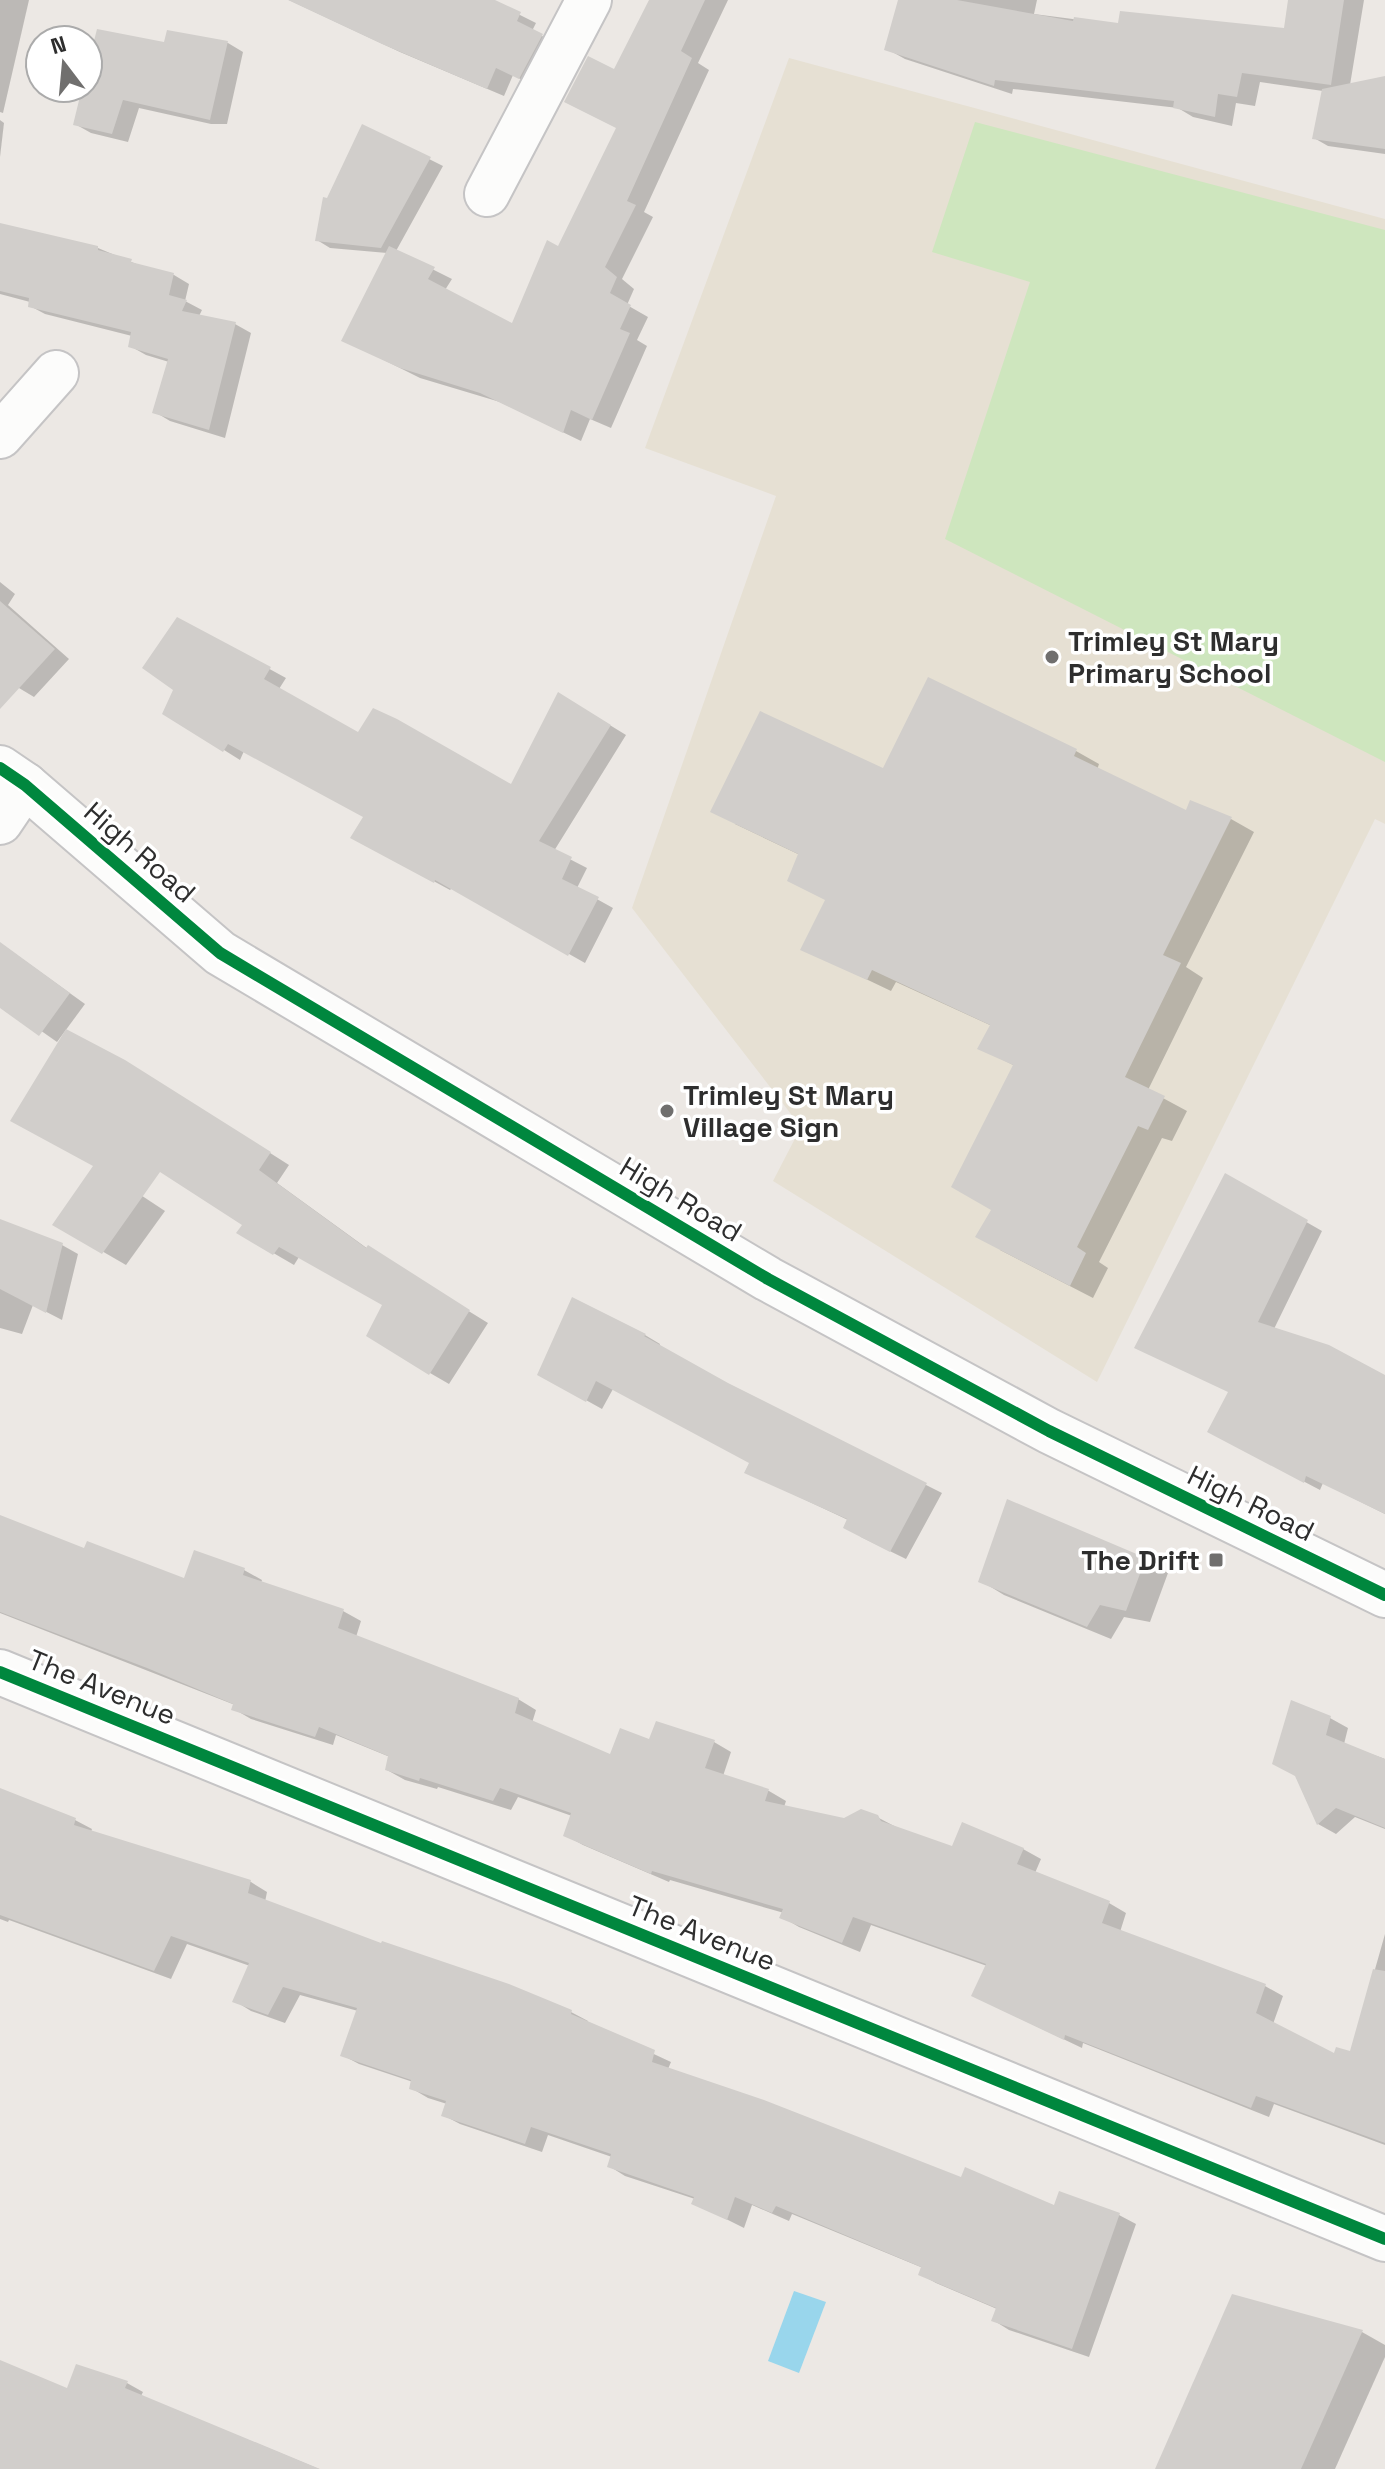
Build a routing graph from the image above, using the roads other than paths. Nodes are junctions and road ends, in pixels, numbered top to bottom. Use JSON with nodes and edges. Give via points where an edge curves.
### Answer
{"nodes":[{"id":1,"x":589,"y":0,"type":"edge"},
{"id":2,"x":487,"y":194,"type":"dead end"},
{"id":3,"x":56,"y":373,"type":"dead end"},
{"id":4,"x":0,"y":436,"type":"edge"},
{"id":5,"x":13,"y":777,"type":"edge"},
{"id":6,"x":0,"y":822,"type":"edge"},
{"id":7,"x":1385,"y":1595,"type":"edge"},
{"id":8,"x":0,"y":1672,"type":"edge"},
{"id":9,"x":1385,"y":2239,"type":"edge"}],
"edges":[{"from":1,"to":2,"type":"street"},
{"from":3,"to":4,"type":"street"},
{"from":5,"to":6,"type":"street"},
{"from":5,"to":7,"type":"street","name":"High Road","via":[[220,953],[768,1279],[1049,1431]]},
{"from":8,"to":9,"type":"street","name":"The Avenue"}]}
